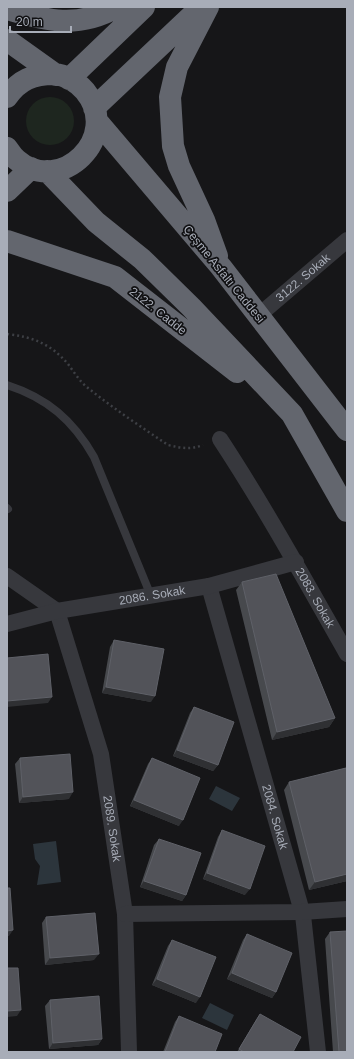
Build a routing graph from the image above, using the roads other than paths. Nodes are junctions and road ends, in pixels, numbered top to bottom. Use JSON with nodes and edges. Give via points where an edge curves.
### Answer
{"nodes":[{"id":1,"x":117,"y":7,"type":"edge"},
{"id":2,"x":144,"y":7,"type":"edge"},
{"id":3,"x":201,"y":7,"type":"edge"},
{"id":4,"x":208,"y":7,"type":"edge"},
{"id":5,"x":7,"y":9,"type":"edge"},
{"id":6,"x":7,"y":40,"type":"edge"},
{"id":7,"x":63,"y":77,"type":"junction"},
{"id":8,"x":7,"y":98,"type":"edge"},
{"id":9,"x":96,"y":115,"type":"junction"},
{"id":10,"x":7,"y":148,"type":"edge"},
{"id":11,"x":39,"y":170,"type":"junction"},
{"id":12,"x":7,"y":191,"type":"edge"},
{"id":13,"x":347,"y":240,"type":"edge"},
{"id":14,"x":7,"y":241,"type":"edge"},
{"id":15,"x":221,"y":267,"type":"junction"},
{"id":16,"x":258,"y":316,"type":"junction"},
{"id":17,"x":7,"y":385,"type":"edge"},
{"id":18,"x":292,"y":414,"type":"junction"},
{"id":19,"x":347,"y":430,"type":"edge"},
{"id":20,"x":220,"y":439,"type":"road end"},
{"id":21,"x":347,"y":511,"type":"edge"},
{"id":22,"x":296,"y":562,"type":"junction"},
{"id":23,"x":7,"y":576,"type":"edge"},
{"id":24,"x":209,"y":586,"type":"junction"},
{"id":25,"x":151,"y":596,"type":"junction"},
{"id":26,"x":57,"y":611,"type":"junction"},
{"id":27,"x":7,"y":624,"type":"edge"},
{"id":28,"x":347,"y":654,"type":"edge"},
{"id":29,"x":347,"y":909,"type":"edge"},
{"id":30,"x":302,"y":912,"type":"junction"},
{"id":31,"x":125,"y":914,"type":"junction"},
{"id":32,"x":129,"y":1052,"type":"edge"},
{"id":33,"x":318,"y":1052,"type":"edge"}],
"edges":[{"from":1,"to":5,"type":"highway","via":[[102,15],[80,21],[46,19]]},
{"from":2,"to":7,"type":"highway"},
{"from":3,"to":9,"type":"highway"},
{"from":4,"to":15,"type":"highway","via":[[177,67],[170,98],[171,124],[173,146],[179,166],[204,220]]},
{"from":6,"to":7,"type":"highway","name":"Çeşme Asfaltı Caddesi"},
{"from":7,"to":8,"type":"highway","via":[[41,74],[26,79],[13,89]]},
{"from":7,"to":9,"type":"highway","name":"Çeşme Asfaltı Caddesi","via":[[80,86],[89,96]]},
{"from":9,"to":11,"type":"highway","via":[[95,137],[88,151],[76,162],[62,169]]},
{"from":9,"to":15,"type":"highway","name":"Çeşme Asfaltı Caddesi","via":[[173,212]]},
{"from":10,"to":11,"type":"highway","via":[[17,160]]},
{"from":11,"to":12,"type":"highway"},
{"from":11,"to":18,"type":"highway","via":[[96,222],[142,259]]},
{"from":13,"to":16,"type":"street","name":"3122. Sokak"},
{"from":14,"to":18,"type":"highway","name":"2122. Cadde","via":[[115,277]]},
{"from":15,"to":16,"type":"highway","name":"Çeşme Asfaltı Caddesi"},
{"from":16,"to":19,"type":"highway","name":"Çeşme Asfaltı Caddesi"},
{"from":17,"to":25,"type":"lane","via":[[36,396],[51,406],[86,442]]},
{"from":18,"to":21,"type":"highway"},
{"from":20,"to":22,"type":"street","name":"2083. Sokak"},
{"from":22,"to":24,"type":"street","name":"2086. Sokak"},
{"from":22,"to":28,"type":"street","name":"2083. Sokak"},
{"from":23,"to":26,"type":"street"},
{"from":24,"to":25,"type":"street","name":"2086. Sokak"},
{"from":24,"to":30,"type":"street","name":"2084. Sokak"},
{"from":25,"to":26,"type":"street","name":"2086. Sokak"},
{"from":26,"to":27,"type":"street","name":"2086. Sokak"},
{"from":26,"to":31,"type":"street","name":"2089. Sokak","via":[[101,754]]},
{"from":29,"to":30,"type":"street"},
{"from":30,"to":31,"type":"street"},
{"from":30,"to":33,"type":"street","name":"2084. Sokak"},
{"from":31,"to":32,"type":"street","name":"2089. Sokak"}]}
